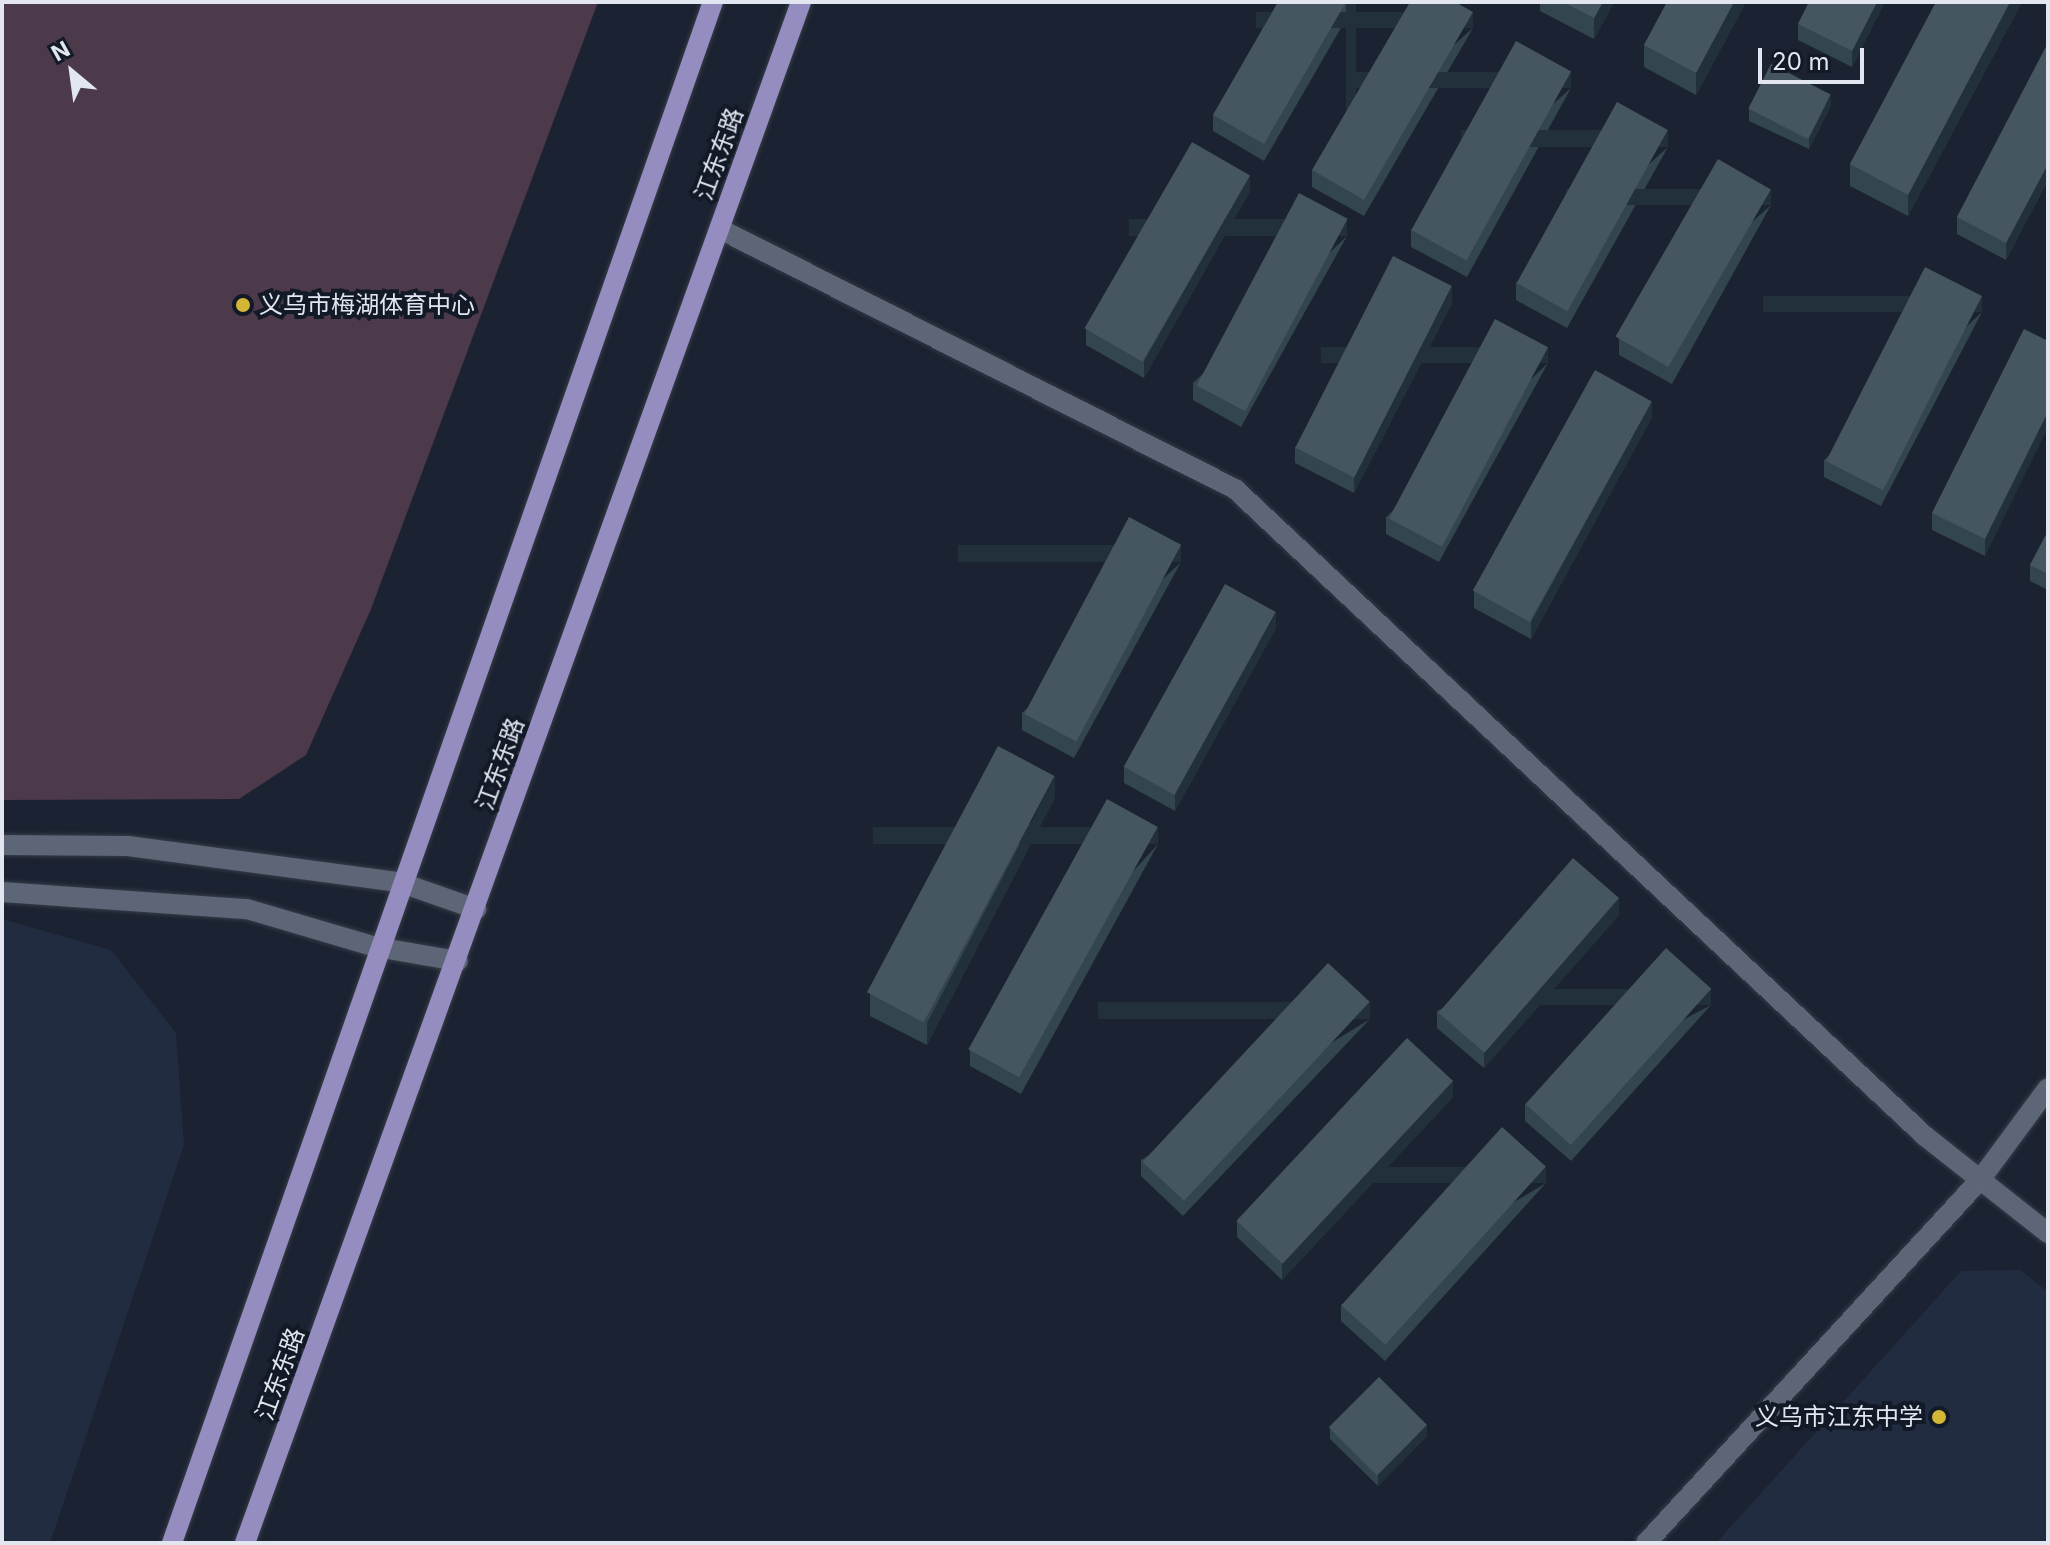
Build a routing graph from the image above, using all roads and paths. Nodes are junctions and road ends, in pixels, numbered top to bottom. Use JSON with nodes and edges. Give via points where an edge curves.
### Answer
{"nodes":[{"id":1,"x":713,"y":2,"type":"edge"},
{"id":2,"x":801,"y":2,"type":"edge"},
{"id":3,"x":720,"y":229,"type":"junction"},
{"id":4,"x":2,"y":845,"type":"edge"},
{"id":5,"x":399,"y":882,"type":"junction"},
{"id":6,"x":2,"y":892,"type":"edge"},
{"id":7,"x":476,"y":909,"type":"junction"},
{"id":8,"x":376,"y":947,"type":"junction"},
{"id":9,"x":458,"y":961,"type":"junction"},
{"id":10,"x":2048,"y":1088,"type":"edge"},
{"id":11,"x":1980,"y":1180,"type":"junction"},
{"id":12,"x":2048,"y":1233,"type":"edge"},
{"id":13,"x":172,"y":1543,"type":"edge"},
{"id":14,"x":245,"y":1543,"type":"edge"},
{"id":15,"x":1646,"y":1543,"type":"edge"}],
"edges":[{"from":1,"to":5,"type":"main road","name":"江东东路"},
{"from":2,"to":3,"type":"main road","name":"江东东路"},
{"from":3,"to":7,"type":"main road","name":"江东东路"},
{"from":3,"to":11,"type":"street","via":[[1235,489],[1913,1126]]},
{"from":4,"to":5,"type":"street","via":[[128,846]]},
{"from":5,"to":7,"type":"street"},
{"from":5,"to":8,"type":"main road","name":"江东东路"},
{"from":6,"to":8,"type":"street","via":[[247,909]]},
{"from":7,"to":9,"type":"main road","name":"江东东路"},
{"from":8,"to":9,"type":"street"},
{"from":8,"to":13,"type":"main road","name":"江东东路"},
{"from":9,"to":14,"type":"main road","name":"江东东路"},
{"from":10,"to":11,"type":"street"},
{"from":11,"to":12,"type":"street"},
{"from":11,"to":15,"type":"street"}]}
